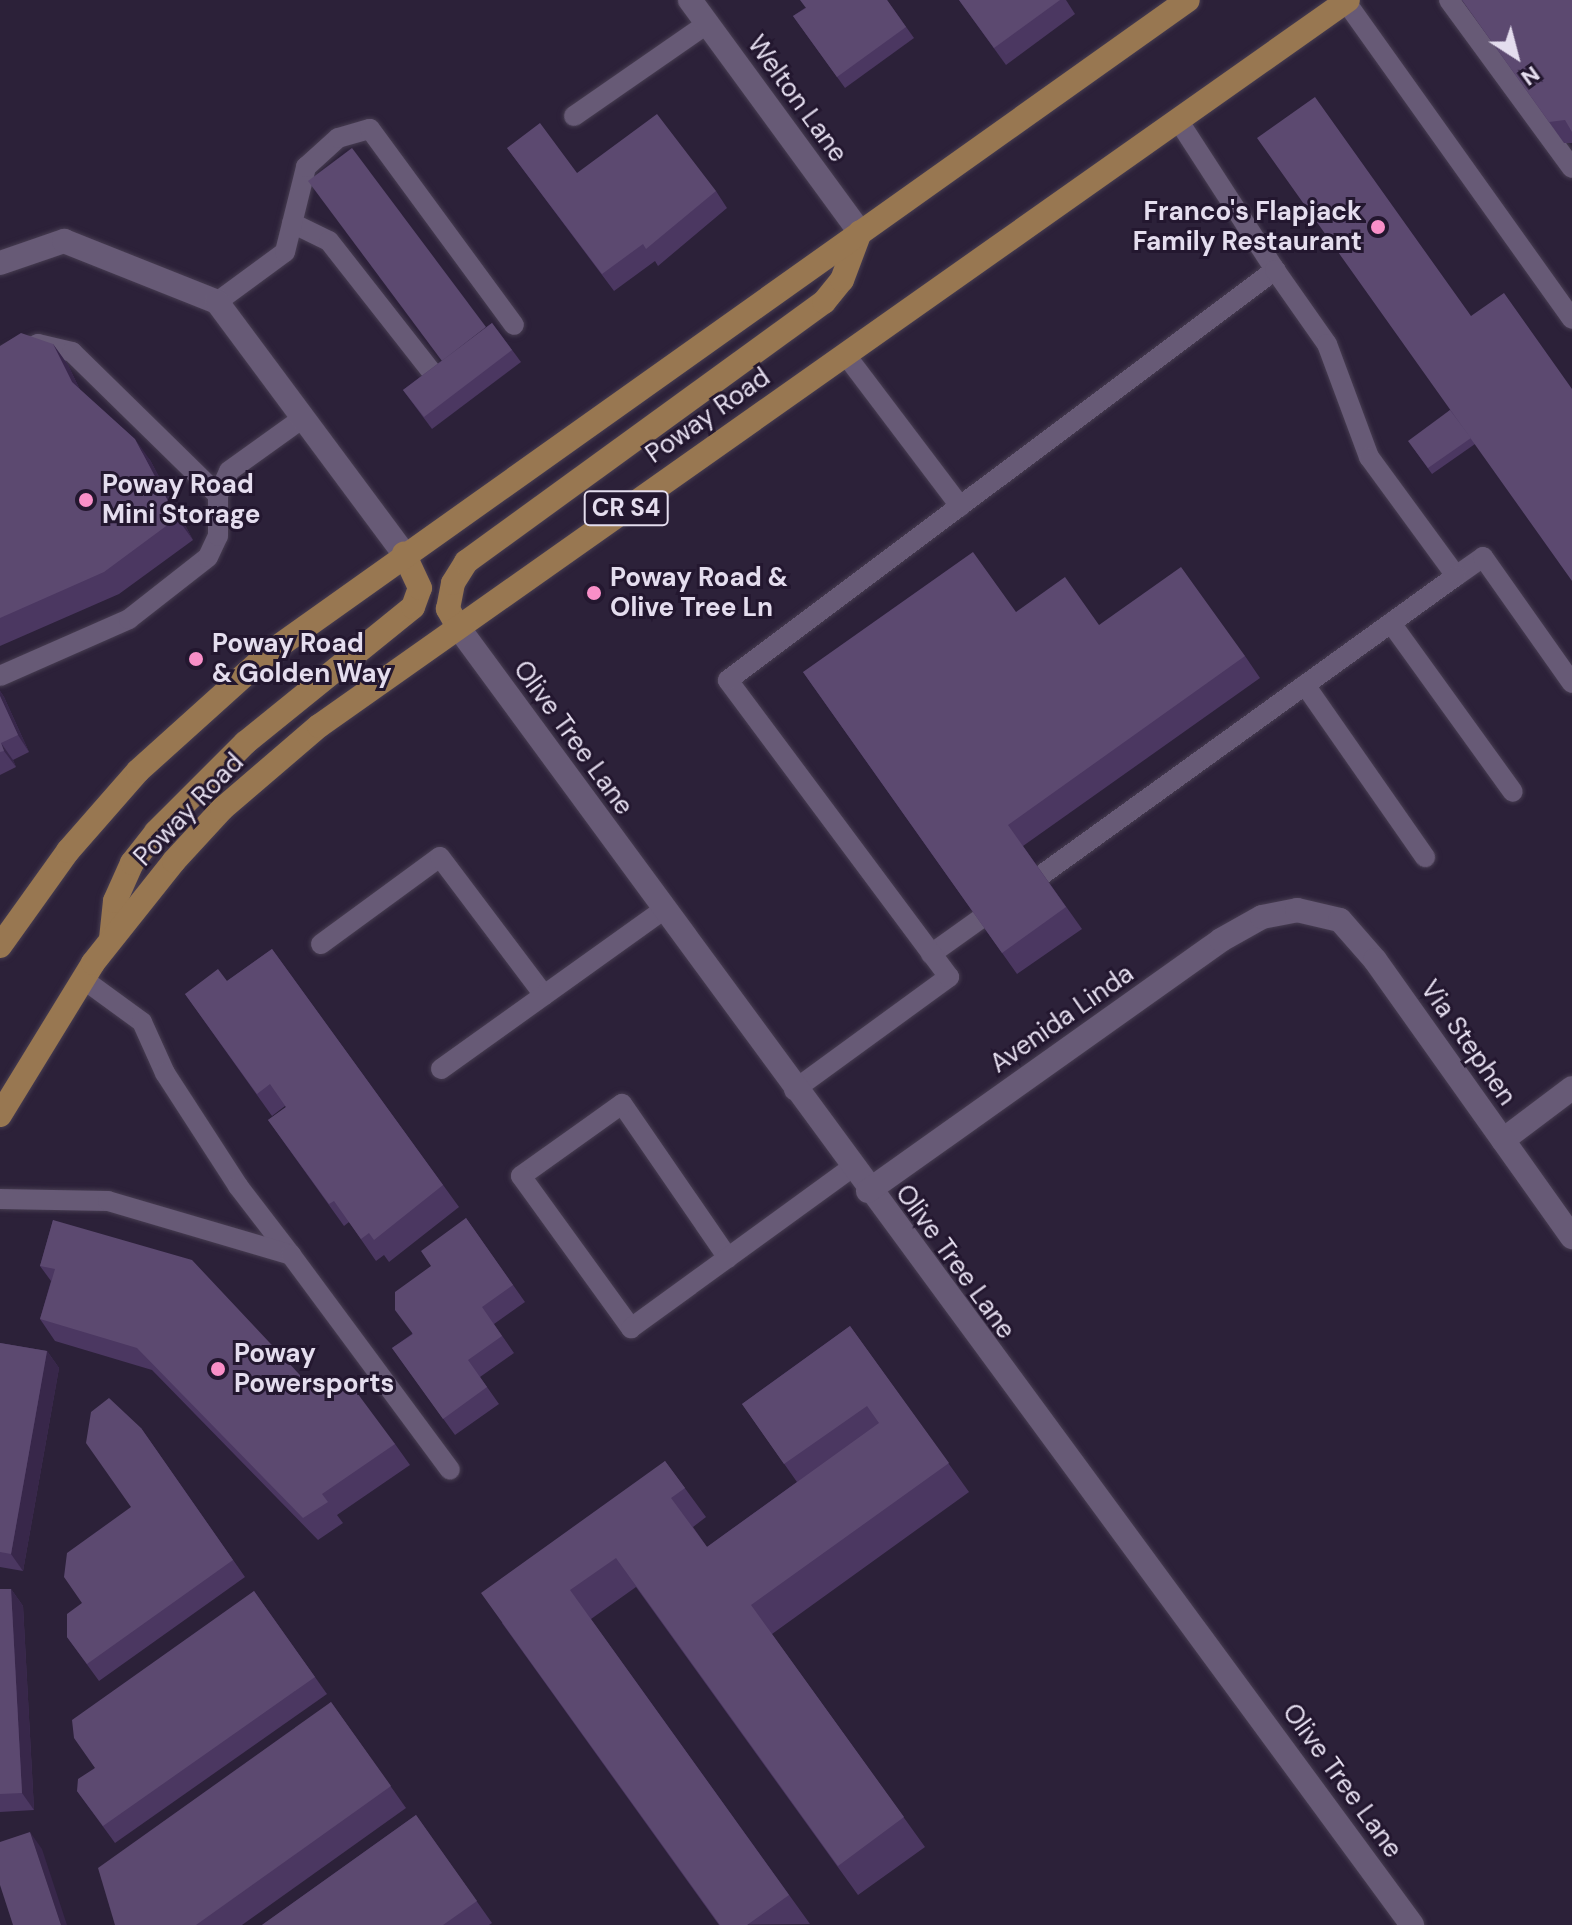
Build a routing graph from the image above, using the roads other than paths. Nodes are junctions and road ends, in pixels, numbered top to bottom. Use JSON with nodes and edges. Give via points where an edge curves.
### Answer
{"nodes":[{"id":1,"x":690,"y":0,"type":"edge"},
{"id":2,"x":1449,"y":0,"type":"edge"},
{"id":3,"x":1347,"y":1,"type":"edge"},
{"id":4,"x":1178,"y":3,"type":"edge"},
{"id":5,"x":707,"y":24,"type":"junction"},
{"id":6,"x":574,"y":116,"type":"dead end"},
{"id":7,"x":1178,"y":120,"type":"junction"},
{"id":8,"x":1572,"y":168,"type":"edge"},
{"id":9,"x":292,"y":223,"type":"junction"},
{"id":10,"x":860,"y":232,"type":"junction"},
{"id":11,"x":0,"y":263,"type":"edge"},
{"id":12,"x":1275,"y":270,"type":"junction"},
{"id":13,"x":217,"y":302,"type":"junction"},
{"id":14,"x":1572,"y":319,"type":"edge"},
{"id":15,"x":514,"y":325,"type":"dead end"},
{"id":16,"x":845,"y":354,"type":"junction"},
{"id":17,"x":0,"y":360,"type":"edge"},
{"id":18,"x":431,"y":371,"type":"edge"},
{"id":19,"x":303,"y":418,"type":"junction"},
{"id":20,"x":218,"y":495,"type":"junction"},
{"id":21,"x":960,"y":506,"type":"junction"},
{"id":22,"x":404,"y":554,"type":"junction"},
{"id":23,"x":1456,"y":576,"type":"junction"},
{"id":24,"x":1391,"y":623,"type":"junction"},
{"id":25,"x":458,"y":627,"type":"junction"},
{"id":26,"x":0,"y":676,"type":"edge"},
{"id":27,"x":1572,"y":683,"type":"edge"},
{"id":28,"x":1305,"y":685,"type":"junction"},
{"id":29,"x":1513,"y":792,"type":"dead end"},
{"id":30,"x":1425,"y":857,"type":"dead end"},
{"id":31,"x":1043,"y":874,"type":"edge"},
{"id":32,"x":663,"y":910,"type":"junction"},
{"id":33,"x":1297,"y":910,"type":"joint"},
{"id":34,"x":980,"y":919,"type":"edge"},
{"id":35,"x":111,"y":939,"type":"junction"},
{"id":36,"x":321,"y":944,"type":"dead end"},
{"id":37,"x":0,"y":946,"type":"edge"},
{"id":38,"x":931,"y":954,"type":"junction"},
{"id":39,"x":83,"y":979,"type":"junction"},
{"id":40,"x":544,"y":995,"type":"junction"},
{"id":41,"x":441,"y":1069,"type":"dead end"},
{"id":42,"x":1572,"y":1088,"type":"edge"},
{"id":43,"x":794,"y":1090,"type":"junction"},
{"id":44,"x":0,"y":1115,"type":"edge"},
{"id":45,"x":1503,"y":1140,"type":"junction"},
{"id":46,"x":851,"y":1168,"type":"junction"},
{"id":47,"x":868,"y":1191,"type":"junction"},
{"id":48,"x":0,"y":1199,"type":"edge"},
{"id":49,"x":1572,"y":1237,"type":"edge"},
{"id":50,"x":291,"y":1255,"type":"junction"},
{"id":51,"x":728,"y":1258,"type":"junction"},
{"id":52,"x":450,"y":1470,"type":"dead end"},
{"id":53,"x":1412,"y":1925,"type":"edge"}],
"edges":[{"from":1,"to":5,"type":"street","name":"Welton Lane"},
{"from":2,"to":8,"type":"lane"},
{"from":3,"to":7,"type":"main road","name":"Poway Road","number":"CR S4"},
{"from":3,"to":14,"type":"lane"},
{"from":4,"to":10,"type":"main road"},
{"from":5,"to":6,"type":"lane"},
{"from":5,"to":10,"type":"street","name":"Welton Lane"},
{"from":7,"to":12,"type":"lane"},
{"from":7,"to":16,"type":"main road","name":"Poway Road","number":"CR S4"},
{"from":9,"to":13,"type":"lane","via":[[285,252]]},
{"from":9,"to":15,"type":"lane","via":[[306,167],[338,138],[370,129]]},
{"from":9,"to":18,"type":"lane","via":[[329,241]]},
{"from":10,"to":22,"type":"main road"},
{"from":10,"to":25,"type":"main road","via":[[842,280],[824,302],[466,562],[453,583],[448,609]]},
{"from":11,"to":13,"type":"street","via":[[64,241]]},
{"from":12,"to":21,"type":"lane"},
{"from":12,"to":23,"type":"lane","via":[[1327,344],[1369,457]]},
{"from":13,"to":19,"type":"street"},
{"from":16,"to":21,"type":"lane"},
{"from":16,"to":25,"type":"main road","name":"Poway Road","number":"CR S4"},
{"from":17,"to":20,"type":"lane","via":[[38,344],[72,352]]},
{"from":19,"to":20,"type":"lane","via":[[229,471]]},
{"from":19,"to":22,"type":"street"},
{"from":20,"to":26,"type":"lane","via":[[218,536],[198,565],[129,619]]},
{"from":21,"to":38,"type":"lane","via":[[728,680]]},
{"from":22,"to":35,"type":"main road","via":[[420,588],[413,607],[245,743],[156,832],[132,863],[115,901]]},
{"from":22,"to":37,"type":"main road","via":[[269,653],[179,730],[68,851]]},
{"from":23,"to":24,"type":"lane"},
{"from":23,"to":27,"type":"lane","via":[[1483,557]]},
{"from":24,"to":28,"type":"lane"},
{"from":24,"to":29,"type":"lane"},
{"from":25,"to":32,"type":"street","name":"Olive Tree Lane"},
{"from":25,"to":35,"type":"main road","name":"Poway Road","number":"CR S4","via":[[319,726],[222,809]]},
{"from":28,"to":30,"type":"lane"},
{"from":28,"to":31,"type":"lane"},
{"from":32,"to":40,"type":"lane"},
{"from":32,"to":43,"type":"street","name":"Olive Tree Lane"},
{"from":33,"to":45,"type":"street","name":"Via Stephen","via":[[1340,920],[1349,930]]},
{"from":33,"to":47,"type":"street","name":"Avenida Linda","via":[[1262,917],[1221,940]]},
{"from":34,"to":38,"type":"lane"},
{"from":35,"to":39,"type":"main road","name":"Poway Road","number":"CR S4"},
{"from":36,"to":40,"type":"lane","via":[[440,857]]},
{"from":38,"to":43,"type":"lane","via":[[949,977]]},
{"from":39,"to":44,"type":"main road","name":"Poway Road","number":"CR S4"},
{"from":39,"to":50,"type":"lane","via":[[142,1022],[165,1073],[238,1186]]},
{"from":40,"to":41,"type":"lane"},
{"from":42,"to":45,"type":"street"},
{"from":43,"to":46,"type":"street","name":"Olive Tree Lane"},
{"from":45,"to":49,"type":"street","name":"Via Stephen"},
{"from":46,"to":47,"type":"street","name":"Olive Tree Lane"},
{"from":46,"to":51,"type":"lane"},
{"from":47,"to":53,"type":"street","name":"Olive Tree Lane","via":[[1089,1492],[1183,1608]]},
{"from":48,"to":50,"type":"lane","via":[[108,1201]]},
{"from":50,"to":52,"type":"lane"},
{"from":51,"to":51,"type":"lane","via":[[631,1328],[521,1176],[622,1104]]}]}
